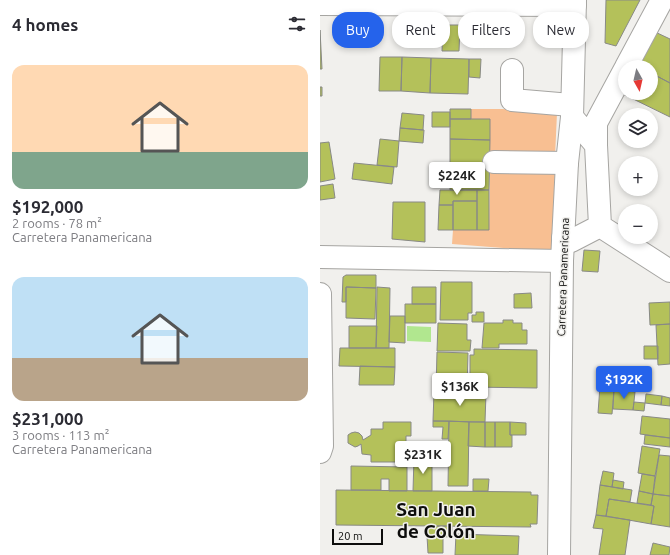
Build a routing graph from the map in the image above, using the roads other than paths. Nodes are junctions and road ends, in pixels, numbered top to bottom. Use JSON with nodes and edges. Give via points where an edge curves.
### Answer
{"nodes":[{"id":1,"x":575,"y":2,"type":"edge"},
{"id":2,"x":320,"y":4,"type":"edge"},
{"id":3,"x":662,"y":14,"type":"edge"},
{"id":4,"x":630,"y":60,"type":"edge"},
{"id":5,"x":512,"y":70,"type":"dead end"},
{"id":6,"x":618,"y":81,"type":"edge"},
{"id":7,"x":571,"y":111,"type":"junction"},
{"id":8,"x":596,"y":145,"type":"junction"},
{"id":9,"x":494,"y":162,"type":"dead end"},
{"id":10,"x":567,"y":164,"type":"junction"},
{"id":11,"x":600,"y":226,"type":"junction"},
{"id":12,"x":564,"y":238,"type":"junction"},
{"id":13,"x":320,"y":257,"type":"edge"},
{"id":14,"x":562,"y":261,"type":"junction"},
{"id":15,"x":670,"y":271,"type":"edge"},
{"id":16,"x":320,"y":294,"type":"edge"},
{"id":17,"x":320,"y":452,"type":"edge"},
{"id":18,"x":559,"y":555,"type":"edge"}],
"edges":[{"from":1,"to":2,"type":"street"},
{"from":1,"to":7,"type":"street","name":"Carretera Panamericana"},
{"from":3,"to":4,"type":"street"},
{"from":5,"to":7,"type":"street","via":[[512,100]]},
{"from":6,"to":8,"type":"street","via":[[596,123]]},
{"from":7,"to":8,"type":"street"},
{"from":7,"to":10,"type":"street","name":"Carretera Panamericana"},
{"from":8,"to":11,"type":"street"},
{"from":9,"to":10,"type":"street"},
{"from":10,"to":12,"type":"street","name":"Carretera Panamericana"},
{"from":11,"to":12,"type":"street","via":[[571,240]]},
{"from":11,"to":15,"type":"street"},
{"from":12,"to":14,"type":"street","name":"Carretera Panamericana"},
{"from":13,"to":14,"type":"street"},
{"from":14,"to":18,"type":"street","name":"Carretera Panamericana"},
{"from":16,"to":17,"type":"street"}]}
